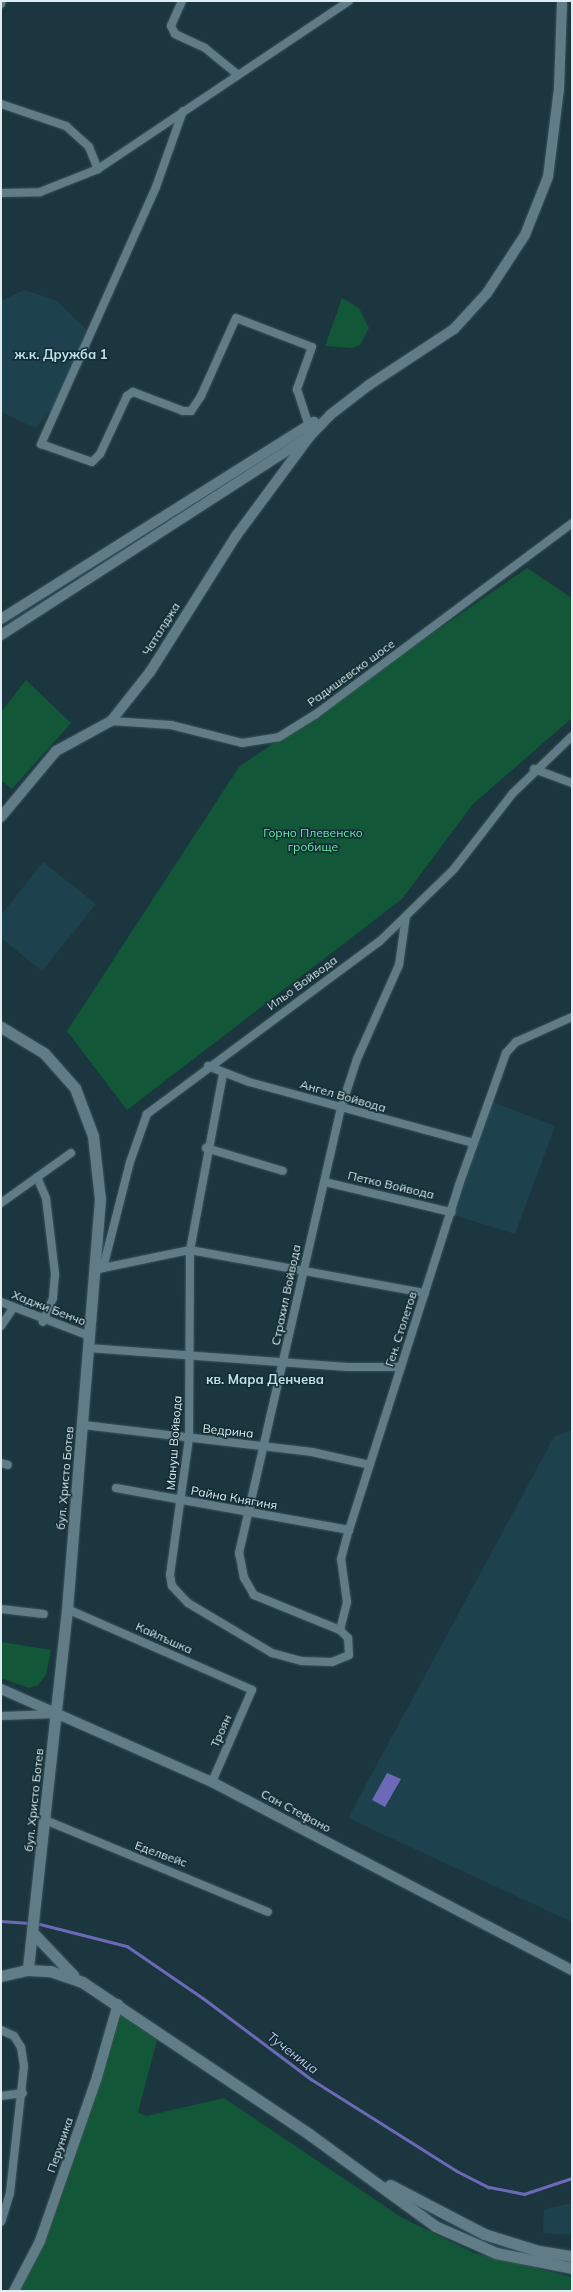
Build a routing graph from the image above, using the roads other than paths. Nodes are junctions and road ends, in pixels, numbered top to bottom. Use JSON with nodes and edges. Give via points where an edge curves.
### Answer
{"nodes":[{"id":1,"x":182,"y":1,"type":"edge"},
{"id":2,"x":349,"y":1,"type":"edge"},
{"id":3,"x":562,"y":1,"type":"edge"},
{"id":4,"x":237,"y":74,"type":"junction"},
{"id":5,"x":1,"y":104,"type":"edge"},
{"id":6,"x":183,"y":110,"type":"junction"},
{"id":7,"x":98,"y":169,"type":"junction"},
{"id":8,"x":1,"y":192,"type":"edge"},
{"id":9,"x":330,"y":414,"type":"junction"},
{"id":10,"x":309,"y":425,"type":"junction"},
{"id":11,"x":310,"y":436,"type":"junction"},
{"id":12,"x":572,"y":522,"type":"edge"},
{"id":13,"x":1,"y":619,"type":"edge"},
{"id":14,"x":1,"y":635,"type":"edge"},
{"id":15,"x":111,"y":721,"type":"junction"},
{"id":16,"x":572,"y":736,"type":"edge"},
{"id":17,"x":534,"y":769,"type":"junction"},
{"id":18,"x":572,"y":783,"type":"edge"},
{"id":19,"x":1,"y":817,"type":"edge"},
{"id":20,"x":406,"y":916,"type":"junction"},
{"id":21,"x":572,"y":1017,"type":"edge"},
{"id":22,"x":1,"y":1027,"type":"edge"},
{"id":23,"x":208,"y":1066,"type":"junction"},
{"id":24,"x":223,"y":1074,"type":"junction"},
{"id":25,"x":341,"y":1108,"type":"junction"},
{"id":26,"x":474,"y":1143,"type":"junction"},
{"id":27,"x":206,"y":1148,"type":"junction"},
{"id":28,"x":71,"y":1153,"type":"dead end"},
{"id":29,"x":283,"y":1171,"type":"dead end"},
{"id":30,"x":37,"y":1177,"type":"junction"},
{"id":31,"x":325,"y":1182,"type":"junction"},
{"id":32,"x":1,"y":1202,"type":"edge"},
{"id":33,"x":451,"y":1212,"type":"junction"},
{"id":34,"x":190,"y":1250,"type":"junction"},
{"id":35,"x":99,"y":1269,"type":"junction"},
{"id":36,"x":303,"y":1270,"type":"junction"},
{"id":37,"x":425,"y":1293,"type":"junction"},
{"id":38,"x":1,"y":1302,"type":"edge"},
{"id":39,"x":13,"y":1308,"type":"junction"},
{"id":40,"x":44,"y":1322,"type":"junction"},
{"id":41,"x":1,"y":1326,"type":"edge"},
{"id":42,"x":89,"y":1336,"type":"junction"},
{"id":43,"x":88,"y":1348,"type":"junction"},
{"id":44,"x":190,"y":1355,"type":"junction"},
{"id":45,"x":284,"y":1363,"type":"junction"},
{"id":46,"x":401,"y":1367,"type":"junction"},
{"id":47,"x":83,"y":1425,"type":"junction"},
{"id":48,"x":189,"y":1438,"type":"junction"},
{"id":49,"x":265,"y":1447,"type":"junction"},
{"id":50,"x":370,"y":1465,"type":"junction"},
{"id":51,"x":116,"y":1488,"type":"dead end"},
{"id":52,"x":182,"y":1501,"type":"junction"},
{"id":53,"x":249,"y":1513,"type":"junction"},
{"id":54,"x":349,"y":1530,"type":"junction"},
{"id":55,"x":1,"y":1609,"type":"edge"},
{"id":56,"x":67,"y":1609,"type":"junction"},
{"id":57,"x":44,"y":1614,"type":"dead end"},
{"id":58,"x":340,"y":1630,"type":"junction"},
{"id":59,"x":1,"y":1689,"type":"edge"},
{"id":60,"x":252,"y":1690,"type":"joint"},
{"id":61,"x":56,"y":1714,"type":"junction"},
{"id":62,"x":1,"y":1716,"type":"edge"},
{"id":63,"x":212,"y":1782,"type":"junction"},
{"id":64,"x":45,"y":1820,"type":"junction"},
{"id":65,"x":268,"y":1912,"type":"dead end"},
{"id":66,"x":34,"y":1931,"type":"junction"},
{"id":67,"x":28,"y":1970,"type":"junction"},
{"id":68,"x":572,"y":1970,"type":"edge"},
{"id":69,"x":1,"y":1976,"type":"edge"},
{"id":70,"x":82,"y":1982,"type":"junction"},
{"id":71,"x":118,"y":2004,"type":"junction"},
{"id":72,"x":1,"y":2030,"type":"edge"},
{"id":73,"x":23,"y":2092,"type":"junction"},
{"id":74,"x":1,"y":2096,"type":"edge"},
{"id":75,"x":343,"y":2158,"type":"junction"},
{"id":76,"x":1,"y":2222,"type":"edge"},
{"id":77,"x":572,"y":2256,"type":"edge"},
{"id":78,"x":572,"y":2268,"type":"edge"},
{"id":79,"x":14,"y":2291,"type":"edge"}],
"edges":[{"from":1,"to":4,"type":"street","via":[[172,26],[175,34],[205,48]]},
{"from":2,"to":4,"type":"street"},
{"from":3,"to":9,"type":"street","via":[[559,89],[548,177],[525,235],[487,293],[454,329]]},
{"from":4,"to":6,"type":"street"},
{"from":5,"to":7,"type":"street","via":[[66,126],[89,147]]},
{"from":6,"to":7,"type":"street"},
{"from":6,"to":10,"type":"street","via":[[156,187],[41,444],[92,462],[100,454],[127,396],[134,392],[183,411],[191,411],[201,396],[236,318],[312,347],[297,389]]},
{"from":7,"to":8,"type":"street","via":[[40,192]]},
{"from":9,"to":10,"type":"street"},
{"from":9,"to":11,"type":"street"},
{"from":10,"to":11,"type":"street"},
{"from":10,"to":13,"type":"street"},
{"from":11,"to":14,"type":"street"},
{"from":11,"to":15,"type":"street","name":"Чаталджа","via":[[222,557],[150,672]]},
{"from":12,"to":15,"type":"street","name":"Радишевско шосе","via":[[322,710],[279,737],[242,743],[170,725]]},
{"from":15,"to":19,"type":"street","name":"Чаталджа","via":[[56,751]]},
{"from":16,"to":17,"type":"street","name":"Ильо Войвода"},
{"from":17,"to":18,"type":"street"},
{"from":17,"to":20,"type":"street","name":"Ильо Войвода","via":[[454,869]]},
{"from":20,"to":23,"type":"street","name":"Ильо Войвода","via":[[379,942]]},
{"from":20,"to":25,"type":"street","name":"Страхил Войвода","via":[[399,966],[357,1059]]},
{"from":21,"to":26,"type":"street","name":"Ген. Столетов","via":[[516,1042],[506,1053]]},
{"from":22,"to":35,"type":"main road","name":"бул. Христо Ботев","via":[[57,1064],[74,1088],[88,1117],[99,1183]]},
{"from":23,"to":24,"type":"street","name":"Ангел Войвода"},
{"from":23,"to":35,"type":"street","name":"Ильо Войвода","via":[[147,1114],[130,1162]]},
{"from":24,"to":25,"type":"street","name":"Ангел Войвода"},
{"from":24,"to":27,"type":"street","name":"Мануш Войвода"},
{"from":25,"to":26,"type":"street","name":"Ангел Войвода"},
{"from":25,"to":31,"type":"street","name":"Страхил Войвода"},
{"from":26,"to":33,"type":"street","name":"Ген. Столетов"},
{"from":27,"to":29,"type":"street"},
{"from":27,"to":34,"type":"street","name":"Мануш Войвода"},
{"from":28,"to":30,"type":"street"},
{"from":30,"to":32,"type":"street"},
{"from":30,"to":40,"type":"street","via":[[46,1198],[55,1274],[52,1298]]},
{"from":31,"to":33,"type":"street","name":"Петко Войвода"},
{"from":31,"to":36,"type":"street","name":"Страхил Войвода"},
{"from":33,"to":37,"type":"street","name":"Ген. Столетов"},
{"from":34,"to":35,"type":"street"},
{"from":34,"to":36,"type":"street"},
{"from":34,"to":44,"type":"street","name":"Мануш Войвода"},
{"from":35,"to":42,"type":"main road","name":"бул. Христо Ботев"},
{"from":36,"to":37,"type":"street"},
{"from":36,"to":45,"type":"street","name":"Страхил Войвода"},
{"from":37,"to":46,"type":"street","name":"Ген. Столетов"},
{"from":38,"to":39,"type":"street","name":"Хаджи Бенчо"},
{"from":39,"to":40,"type":"street","name":"Хаджи Бенчо"},
{"from":39,"to":41,"type":"street"},
{"from":40,"to":42,"type":"street","name":"Хаджи Бенчо"},
{"from":42,"to":43,"type":"main road","name":"бул. Христо Ботев"},
{"from":43,"to":44,"type":"street"},
{"from":43,"to":47,"type":"main road","name":"бул. Христо Ботев"},
{"from":44,"to":45,"type":"street"},
{"from":44,"to":48,"type":"street","name":"Мануш Войвода"},
{"from":45,"to":46,"type":"street"},
{"from":45,"to":49,"type":"street","name":"Страхил Войвода"},
{"from":46,"to":50,"type":"street","name":"Ген. Столетов"},
{"from":47,"to":48,"type":"street","name":"Ведрина"},
{"from":47,"to":56,"type":"main road","name":"бул. Христо Ботев"},
{"from":48,"to":49,"type":"street","name":"Ведрина"},
{"from":48,"to":52,"type":"street","name":"Мануш Войвода"},
{"from":49,"to":50,"type":"street","name":"Ведрина","via":[[312,1452]]},
{"from":49,"to":53,"type":"street","name":"Страхил Войвода"},
{"from":50,"to":54,"type":"street","name":"Ген. Столетов"},
{"from":51,"to":52,"type":"street","name":"Райна Княгиня"},
{"from":52,"to":53,"type":"street","name":"Райна Княгиня"},
{"from":52,"to":58,"type":"street","name":"Мануш Войвода","via":[[170,1575],[175,1593],[222,1626],[272,1653],[301,1661],[332,1662],[349,1655],[348,1638]]},
{"from":53,"to":54,"type":"street","name":"Райна Княгиня"},
{"from":53,"to":58,"type":"street","name":"Страхил Войвода","via":[[239,1553],[244,1578],[254,1595]]},
{"from":54,"to":58,"type":"street","name":"Ген. Столетов","via":[[341,1559],[347,1602]]},
{"from":55,"to":57,"type":"street"},
{"from":56,"to":60,"type":"street","name":"Кайлъшка"},
{"from":56,"to":61,"type":"main road","name":"бул. Христо Ботев"},
{"from":59,"to":61,"type":"street","name":"Сан Стефано"},
{"from":60,"to":63,"type":"street","name":"Троян"},
{"from":61,"to":62,"type":"street"},
{"from":61,"to":63,"type":"street","name":"Сан Стефано"},
{"from":61,"to":64,"type":"main road","name":"бул. Христо Ботев"},
{"from":63,"to":68,"type":"street","name":"Сан Стефано"},
{"from":64,"to":65,"type":"street","name":"Еделвейс"},
{"from":64,"to":66,"type":"main road","name":"бул. Христо Ботев"},
{"from":66,"to":67,"type":"main road","name":"бул. Христо Ботев"},
{"from":66,"to":70,"type":"main road","via":[[50,1955]]},
{"from":67,"to":69,"type":"main road"},
{"from":67,"to":70,"type":"main road","via":[[50,1971]]},
{"from":70,"to":71,"type":"main road"},
{"from":71,"to":75,"type":"main road"},
{"from":71,"to":79,"type":"street","name":"Перуника","via":[[98,2077],[40,2241]]},
{"from":72,"to":73,"type":"street","via":[[14,2036],[21,2047]]},
{"from":73,"to":74,"type":"street"},
{"from":73,"to":76,"type":"street","via":[[10,2193]]},
{"from":75,"to":77,"type":"main road","via":[[470,2228],[513,2244]]},
{"from":75,"to":78,"type":"main road","via":[[435,2226],[464,2241],[509,2257]]}]}
